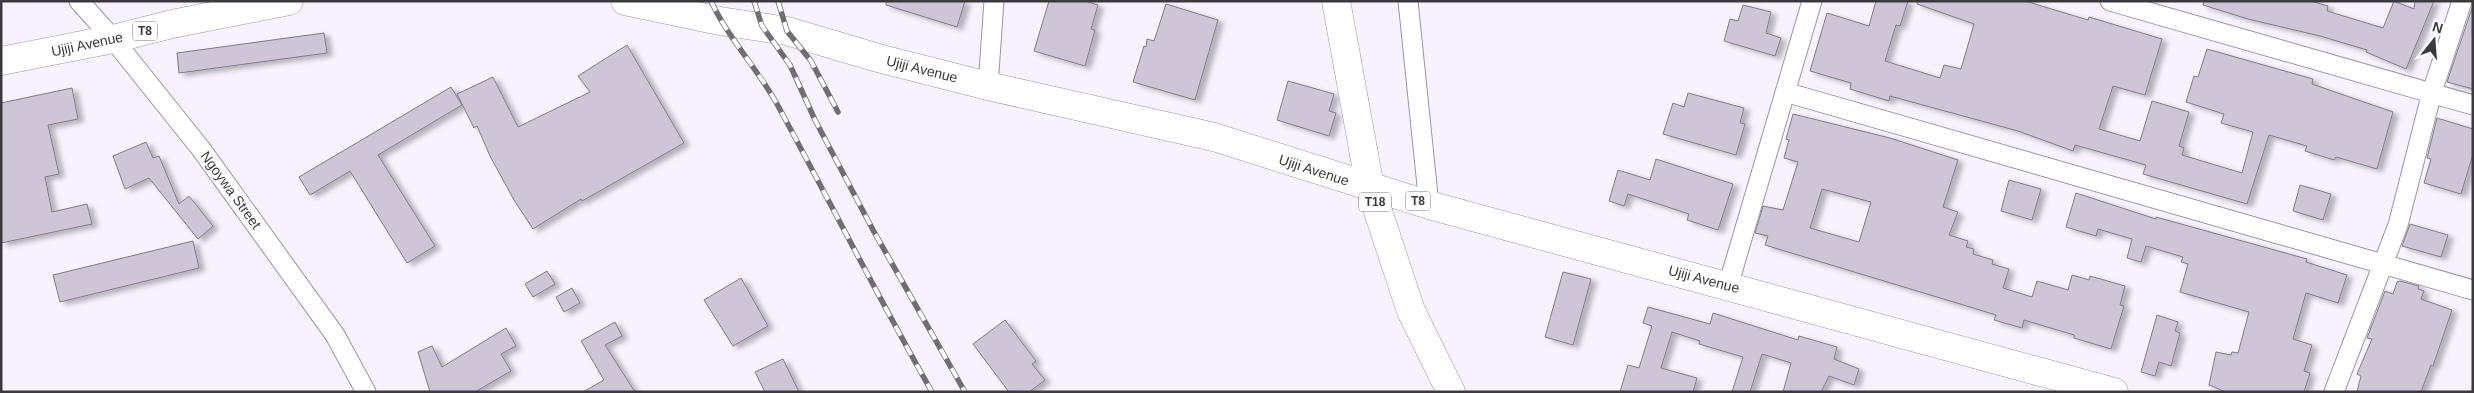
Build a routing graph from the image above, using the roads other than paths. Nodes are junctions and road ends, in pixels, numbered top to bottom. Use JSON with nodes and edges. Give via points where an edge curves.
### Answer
{"nodes":[{"id":1,"x":78,"y":1,"type":"edge"},
{"id":2,"x":289,"y":1,"type":"edge"},
{"id":3,"x":994,"y":1,"type":"edge"},
{"id":4,"x":1336,"y":1,"type":"edge"},
{"id":5,"x":1408,"y":1,"type":"edge"},
{"id":6,"x":1812,"y":1,"type":"edge"},
{"id":7,"x":2110,"y":1,"type":"edge"},
{"id":8,"x":2462,"y":1,"type":"edge"},
{"id":9,"x":633,"y":2,"type":"edge"},
{"id":10,"x":114,"y":39,"type":"junction"},
{"id":11,"x":1,"y":61,"type":"edge"},
{"id":12,"x":988,"y":86,"type":"junction"},
{"id":13,"x":1785,"y":92,"type":"junction"},
{"id":14,"x":2432,"y":92,"type":"junction"},
{"id":15,"x":2473,"y":105,"type":"edge"},
{"id":16,"x":1370,"y":188,"type":"junction"},
{"id":17,"x":1429,"y":205,"type":"junction"},
{"id":18,"x":2383,"y":263,"type":"junction"},
{"id":19,"x":1728,"y":286,"type":"junction"},
{"id":20,"x":2473,"y":290,"type":"edge"},
{"id":21,"x":366,"y":392,"type":"edge"},
{"id":22,"x":1451,"y":392,"type":"edge"},
{"id":23,"x":2114,"y":392,"type":"edge"},
{"id":24,"x":2334,"y":392,"type":"edge"}],
"edges":[{"from":1,"to":10,"type":"street","name":"Ngoywa Street"},
{"from":2,"to":10,"type":"highway","name":"Ujiji Avenue","number":"T8"},
{"from":3,"to":12,"type":"street"},
{"from":4,"to":16,"type":"highway","number":"T18"},
{"from":5,"to":17,"type":"street"},
{"from":6,"to":13,"type":"street"},
{"from":7,"to":14,"type":"street"},
{"from":8,"to":14,"type":"street"},
{"from":9,"to":12,"type":"highway","name":"Ujiji Avenue","number":"T8","via":[[720,21],[787,31]]},
{"from":10,"to":11,"type":"highway","name":"Ujiji Avenue","number":"T8"},
{"from":10,"to":21,"type":"street","name":"Ngoywa Street","via":[[201,149],[335,335]]},
{"from":12,"to":16,"type":"highway","name":"Ujiji Avenue","number":"T8","via":[[1214,137]]},
{"from":13,"to":18,"type":"street"},
{"from":13,"to":19,"type":"street"},
{"from":14,"to":15,"type":"street"},
{"from":14,"to":18,"type":"street","via":[[2398,225]]},
{"from":16,"to":17,"type":"highway","name":"Ujiji Avenue","number":"T8"},
{"from":16,"to":22,"type":"highway","number":"T18","via":[[1411,311]]},
{"from":17,"to":19,"type":"highway","name":"Ujiji Avenue","number":"T8"},
{"from":18,"to":20,"type":"street"},
{"from":18,"to":24,"type":"street"},
{"from":19,"to":23,"type":"highway","name":"Ujiji Avenue","number":"T8"}]}
